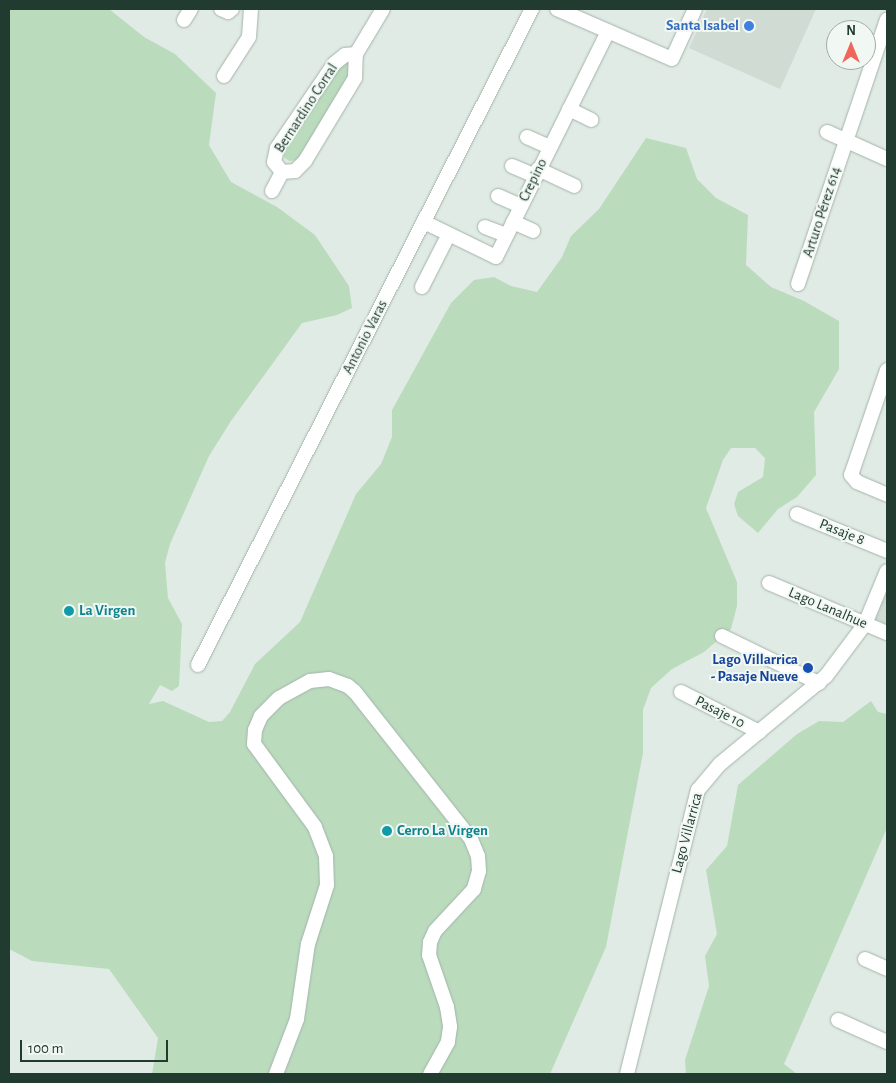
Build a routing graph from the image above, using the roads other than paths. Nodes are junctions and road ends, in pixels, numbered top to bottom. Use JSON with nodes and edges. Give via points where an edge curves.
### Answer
{"nodes":[{"id":1,"x":251,"y":9,"type":"edge"},
{"id":2,"x":383,"y":9,"type":"edge"},
{"id":3,"x":532,"y":9,"type":"edge"},
{"id":4,"x":557,"y":9,"type":"edge"},
{"id":5,"x":695,"y":9,"type":"edge"},
{"id":6,"x":887,"y":20,"type":"edge"},
{"id":7,"x":608,"y":31,"type":"junction"},
{"id":8,"x":356,"y":54,"type":"junction"},
{"id":9,"x":224,"y":76,"type":"dead end"},
{"id":10,"x":569,"y":109,"type":"junction"},
{"id":11,"x":592,"y":120,"type":"dead end"},
{"id":12,"x":827,"y":132,"type":"dead end"},
{"id":13,"x":527,"y":137,"type":"dead end"},
{"id":14,"x":845,"y":140,"type":"junction"},
{"id":15,"x":549,"y":147,"type":"junction"},
{"id":16,"x":887,"y":159,"type":"edge"},
{"id":17,"x":512,"y":166,"type":"dead end"},
{"id":18,"x":282,"y":172,"type":"junction"},
{"id":19,"x":537,"y":173,"type":"junction"},
{"id":20,"x":574,"y":186,"type":"dead end"},
{"id":21,"x":272,"y":191,"type":"dead end"},
{"id":22,"x":498,"y":196,"type":"dead end"},
{"id":23,"x":520,"y":206,"type":"junction"},
{"id":24,"x":424,"y":222,"type":"junction"},
{"id":25,"x":513,"y":222,"type":"junction"},
{"id":26,"x":485,"y":227,"type":"dead end"},
{"id":27,"x":532,"y":231,"type":"dead end"},
{"id":28,"x":449,"y":234,"type":"junction"},
{"id":29,"x":506,"y":236,"type":"junction"},
{"id":30,"x":798,"y":284,"type":"dead end"},
{"id":31,"x":422,"y":287,"type":"dead end"},
{"id":32,"x":887,"y":370,"type":"edge"},
{"id":33,"x":887,"y":495,"type":"edge"},
{"id":34,"x":797,"y":514,"type":"dead end"},
{"id":35,"x":887,"y":551,"type":"edge"},
{"id":36,"x":887,"y":571,"type":"edge"},
{"id":37,"x":769,"y":583,"type":"dead end"},
{"id":38,"x":865,"y":624,"type":"junction"},
{"id":39,"x":887,"y":633,"type":"edge"},
{"id":40,"x":722,"y":636,"type":"dead end"},
{"id":41,"x":198,"y":665,"type":"dead end"},
{"id":42,"x":819,"y":683,"type":"junction"},
{"id":43,"x":681,"y":692,"type":"dead end"},
{"id":44,"x":758,"y":732,"type":"junction"},
{"id":45,"x":865,"y":959,"type":"dead end"},
{"id":46,"x":887,"y":969,"type":"edge"},
{"id":47,"x":838,"y":1020,"type":"dead end"},
{"id":48,"x":887,"y":1042,"type":"edge"},
{"id":49,"x":276,"y":1074,"type":"edge"},
{"id":50,"x":430,"y":1074,"type":"edge"},
{"id":51,"x":627,"y":1074,"type":"edge"}],
"edges":[{"from":1,"to":9,"type":"street","via":[[248,37]]},
{"from":2,"to":8,"type":"street","name":"Bernardino Corral"},
{"from":3,"to":24,"type":"street","name":"Antonio Varas"},
{"from":4,"to":7,"type":"street"},
{"from":5,"to":7,"type":"street","via":[[672,59]]},
{"from":6,"to":14,"type":"street","name":"Arturo Pérez 614"},
{"from":7,"to":10,"type":"street","name":"Crepino"},
{"from":8,"to":18,"type":"street","name":"Bernardino Corral","via":[[355,78],[305,161],[295,171]]},
{"from":8,"to":18,"type":"street","name":"Bernardino Corral","via":[[345,55],[334,64],[277,148],[274,162]]},
{"from":10,"to":11,"type":"street"},
{"from":10,"to":15,"type":"street","name":"Crepino"},
{"from":12,"to":14,"type":"street"},
{"from":13,"to":15,"type":"street"},
{"from":14,"to":16,"type":"street"},
{"from":14,"to":30,"type":"street","name":"Arturo Pérez 614"},
{"from":15,"to":19,"type":"street","name":"Crepino"},
{"from":17,"to":19,"type":"street"},
{"from":18,"to":21,"type":"street","name":"Bernardino Corral"},
{"from":19,"to":20,"type":"street"},
{"from":19,"to":23,"type":"street","name":"Crepino"},
{"from":22,"to":23,"type":"street"},
{"from":23,"to":25,"type":"street","name":"Crepino"},
{"from":24,"to":28,"type":"street","name":"Crepino"},
{"from":24,"to":41,"type":"street","name":"Antonio Varas"},
{"from":25,"to":27,"type":"street"},
{"from":25,"to":29,"type":"street","name":"Crepino"},
{"from":26,"to":29,"type":"street"},
{"from":28,"to":29,"type":"street","name":"Crepino","via":[[496,257]]},
{"from":28,"to":31,"type":"street"},
{"from":32,"to":33,"type":"street","via":[[851,471],[852,478]]},
{"from":34,"to":35,"type":"street","name":"Pasaje 8"},
{"from":36,"to":38,"type":"street","name":"Lago Villarrica"},
{"from":37,"to":38,"type":"street","name":"Lago Lanalhue"},
{"from":38,"to":39,"type":"street","name":"Lago Lanalhue"},
{"from":38,"to":42,"type":"street","name":"Lago Villarrica"},
{"from":40,"to":42,"type":"street"},
{"from":42,"to":44,"type":"street","name":"Lago Villarrica"},
{"from":43,"to":44,"type":"street","name":"Pasaje 10"},
{"from":44,"to":51,"type":"street","name":"Lago Villarrica","via":[[710,774],[694,799]]},
{"from":45,"to":46,"type":"street"},
{"from":47,"to":48,"type":"street"},
{"from":49,"to":50,"type":"street","via":[[297,1019],[308,944],[327,885],[326,856],[315,828],[254,744],[255,730],[261,716],[279,698],[310,681],[329,680],[348,686],[355,692],[471,839],[478,856],[479,870],[474,889],[457,911],[435,931],[430,942],[429,955],[447,1007],[450,1027],[448,1042]]}]}
